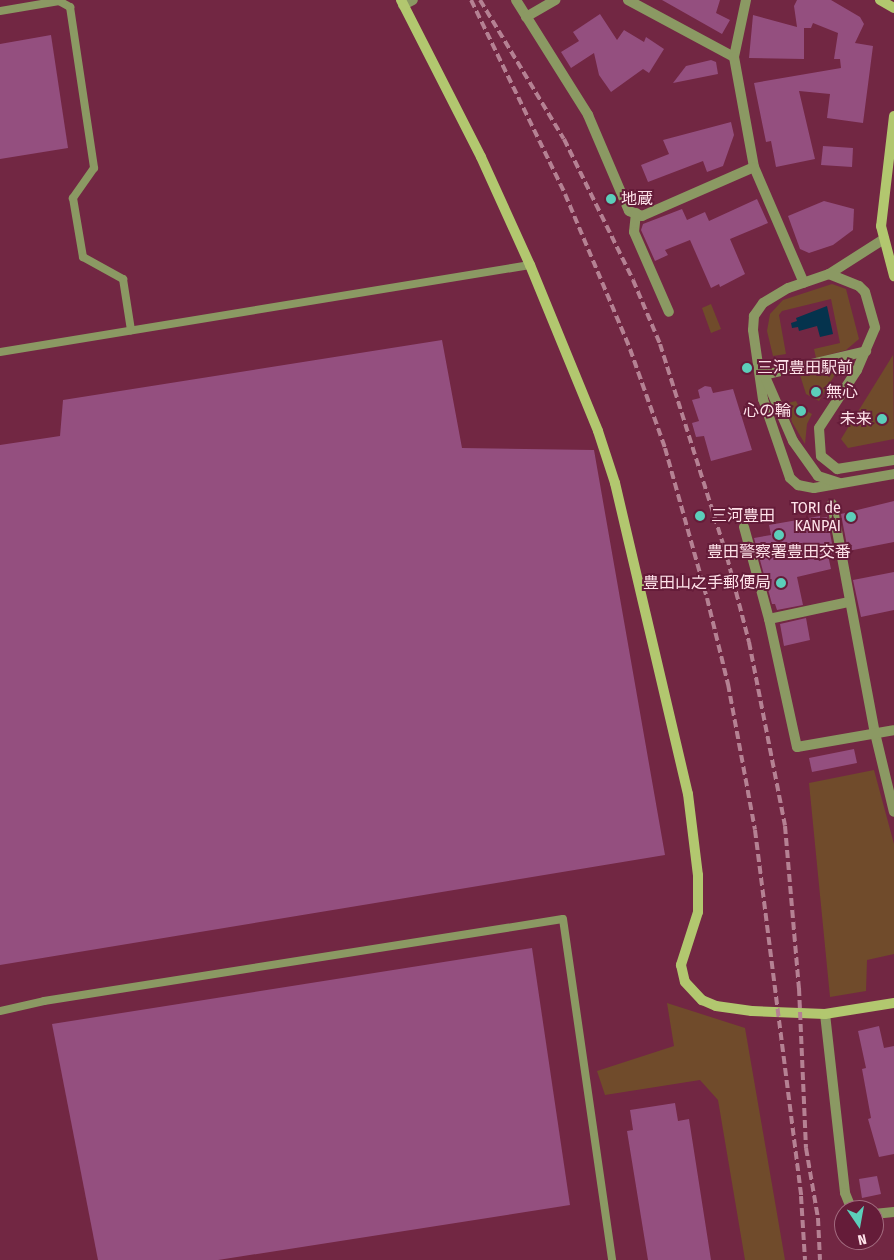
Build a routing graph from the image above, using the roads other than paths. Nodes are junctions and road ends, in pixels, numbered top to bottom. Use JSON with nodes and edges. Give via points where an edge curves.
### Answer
{"nodes":[{"id":1,"x":516,"y":0,"type":"edge"},
{"id":2,"x":555,"y":0,"type":"edge"},
{"id":3,"x":628,"y":0,"type":"edge"},
{"id":4,"x":746,"y":0,"type":"edge"},
{"id":5,"x":880,"y":0,"type":"edge"},
{"id":6,"x":406,"y":2,"type":"edge"},
{"id":7,"x":894,"y":8,"type":"edge"},
{"id":8,"x":0,"y":10,"type":"edge"},
{"id":9,"x":526,"y":17,"type":"junction"},
{"id":10,"x":734,"y":57,"type":"junction"},
{"id":11,"x":894,"y":116,"type":"edge"},
{"id":12,"x":754,"y":167,"type":"junction"},
{"id":13,"x":636,"y":214,"type":"junction"},
{"id":14,"x":884,"y":239,"type":"junction"},
{"id":15,"x":530,"y":265,"type":"junction"},
{"id":16,"x":829,"y":274,"type":"junction"},
{"id":17,"x":894,"y":276,"type":"edge"},
{"id":18,"x":804,"y":283,"type":"junction"},
{"id":19,"x":669,"y":312,"type":"dead end"},
{"id":20,"x":131,"y":330,"type":"junction"},
{"id":21,"x":757,"y":351,"type":"junction"},
{"id":22,"x":866,"y":351,"type":"junction"},
{"id":23,"x":0,"y":352,"type":"edge"},
{"id":24,"x":764,"y":375,"type":"junction"},
{"id":25,"x":894,"y":460,"type":"edge"},
{"id":26,"x":894,"y":474,"type":"edge"},
{"id":27,"x":838,"y":483,"type":"junction"},
{"id":28,"x":832,"y":504,"type":"dead end"},
{"id":29,"x":744,"y":527,"type":"dead end"},
{"id":30,"x":849,"y":602,"type":"junction"},
{"id":31,"x":769,"y":619,"type":"junction"},
{"id":32,"x":894,"y":730,"type":"edge"},
{"id":33,"x":875,"y":733,"type":"junction"},
{"id":34,"x":894,"y":812,"type":"edge"},
{"id":35,"x":894,"y":1003,"type":"edge"},
{"id":36,"x":0,"y":1011,"type":"edge"},
{"id":37,"x":825,"y":1014,"type":"junction"},
{"id":38,"x":848,"y":1200,"type":"edge"},
{"id":39,"x":612,"y":1260,"type":"edge"}],
"edges":[{"from":1,"to":9,"type":"street"},
{"from":2,"to":9,"type":"street"},
{"from":3,"to":10,"type":"street"},
{"from":4,"to":10,"type":"street"},
{"from":5,"to":7,"type":"street"},
{"from":6,"to":15,"type":"street"},
{"from":8,"to":20,"type":"lane","via":[[59,0],[70,7],[94,168],[72,198],[83,258],[123,279]]},
{"from":9,"to":13,"type":"street","via":[[588,115],[629,211]]},
{"from":10,"to":12,"type":"street"},
{"from":11,"to":14,"type":"street","via":[[881,226]]},
{"from":12,"to":13,"type":"street","via":[[642,216]]},
{"from":12,"to":18,"type":"street"},
{"from":13,"to":19,"type":"street","via":[[634,232]]},
{"from":14,"to":16,"type":"street"},
{"from":14,"to":17,"type":"street"},
{"from":15,"to":20,"type":"lane"},
{"from":15,"to":37,"type":"street","via":[[615,482],[667,693],[688,794],[698,875],[698,912],[681,965],[685,982],[702,1000],[716,1006]]},
{"from":16,"to":18,"type":"street"},
{"from":16,"to":22,"type":"street","via":[[859,286],[865,292],[875,328]]},
{"from":18,"to":21,"type":"street","via":[[762,302],[754,316]]},
{"from":20,"to":23,"type":"lane"},
{"from":21,"to":24,"type":"street"},
{"from":21,"to":27,"type":"street","via":[[763,399],[790,478],[806,488]]},
{"from":22,"to":24,"type":"street"},
{"from":22,"to":25,"type":"street","via":[[825,414],[819,428],[821,456],[837,469]]},
{"from":24,"to":27,"type":"street","via":[[792,441],[818,476]]},
{"from":26,"to":27,"type":"street"},
{"from":28,"to":30,"type":"street"},
{"from":29,"to":31,"type":"street"},
{"from":30,"to":31,"type":"street"},
{"from":30,"to":33,"type":"street"},
{"from":31,"to":33,"type":"street","via":[[797,748]]},
{"from":32,"to":33,"type":"street"},
{"from":33,"to":34,"type":"street"},
{"from":35,"to":37,"type":"street"},
{"from":36,"to":39,"type":"lane","via":[[44,1001],[563,919]]},
{"from":37,"to":38,"type":"street"}]}
